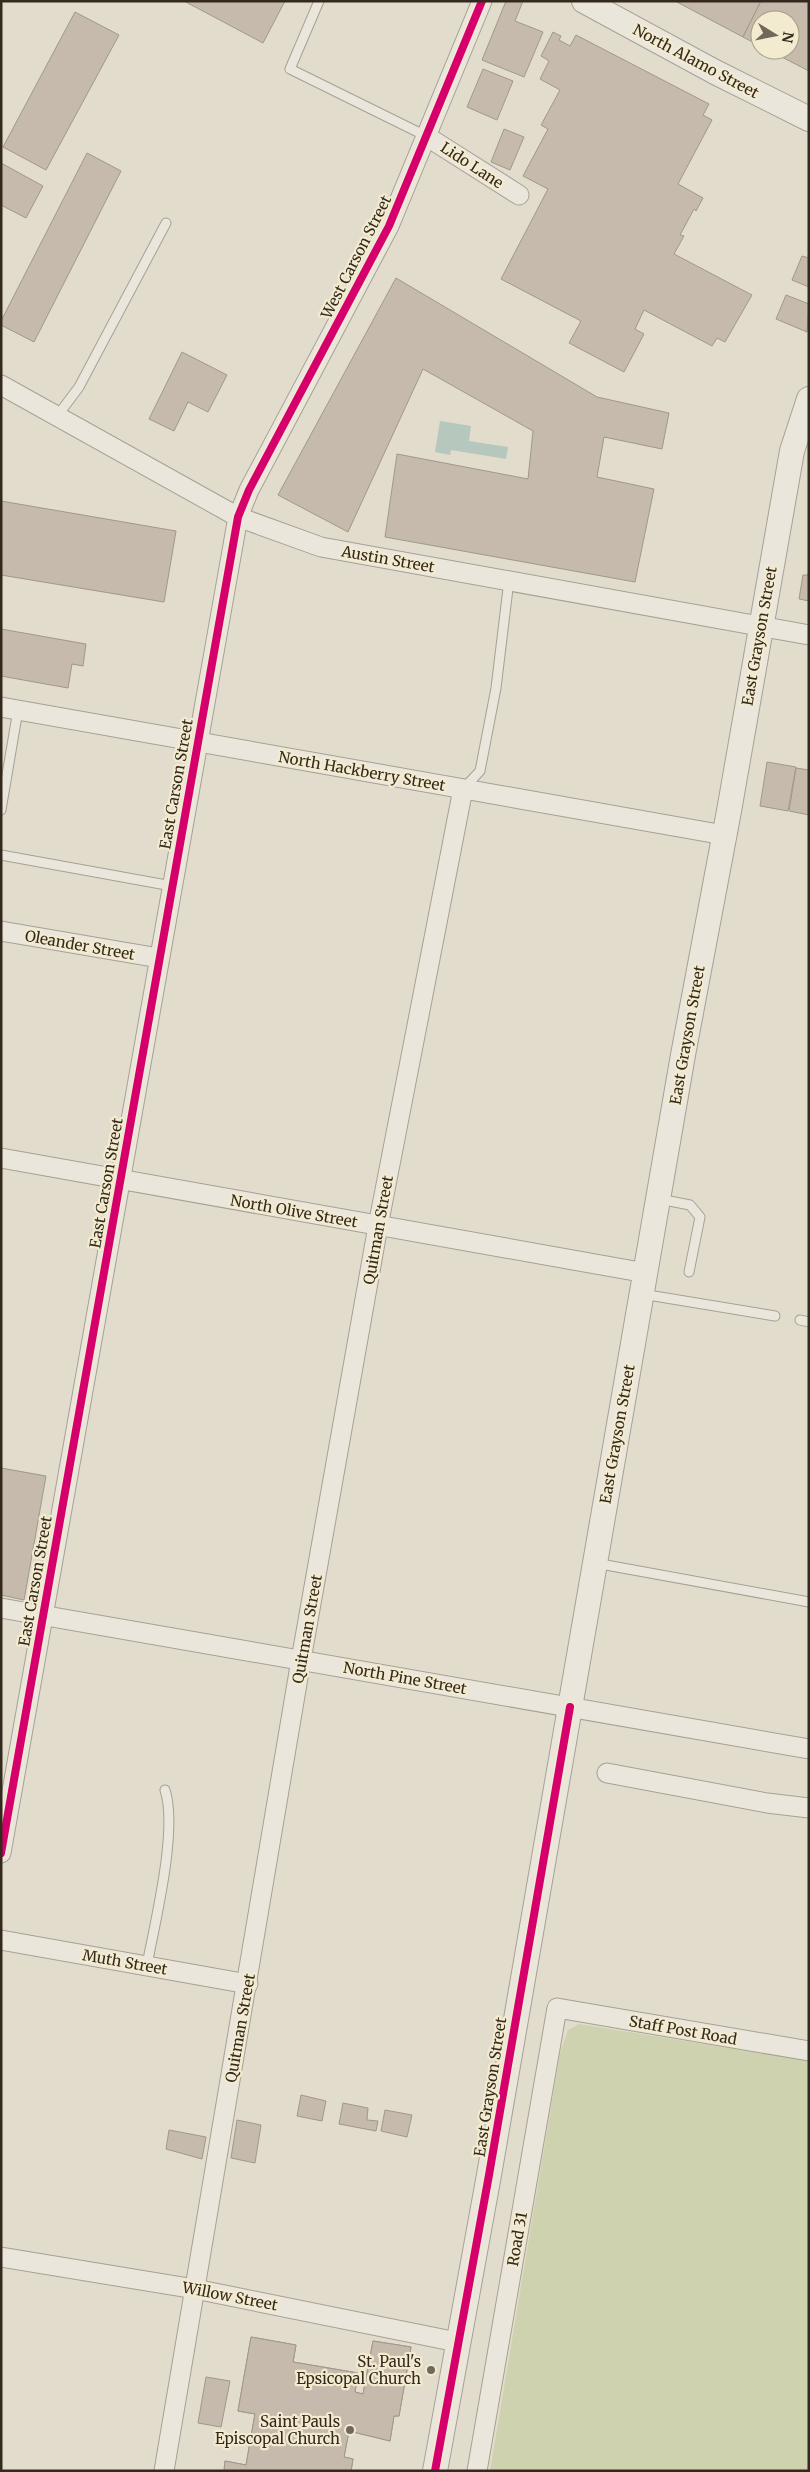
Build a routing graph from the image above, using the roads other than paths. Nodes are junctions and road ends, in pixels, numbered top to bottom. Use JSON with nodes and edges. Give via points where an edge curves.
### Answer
{"nodes":[{"id":1,"x":319,"y":1,"type":"edge"},
{"id":2,"x":482,"y":1,"type":"edge"},
{"id":3,"x":584,"y":1,"type":"edge"},
{"id":4,"x":809,"y":119,"type":"edge"},
{"id":5,"x":426,"y":136,"type":"junction"},
{"id":6,"x":519,"y":195,"type":"dead end"},
{"id":7,"x":166,"y":223,"type":"dead end"},
{"id":8,"x":1,"y":385,"type":"edge"},
{"id":9,"x":809,"y":399,"type":"edge"},
{"id":10,"x":58,"y":416,"type":"junction"},
{"id":11,"x":238,"y":517,"type":"junction"},
{"id":12,"x":509,"y":580,"type":"junction"},
{"id":13,"x":761,"y":626,"type":"junction"},
{"id":14,"x":809,"y":634,"type":"edge"},
{"id":15,"x":10,"y":709,"type":"edge"},
{"id":16,"x":197,"y":742,"type":"junction"},
{"id":17,"x":463,"y":789,"type":"junction"},
{"id":18,"x":1,"y":810,"type":"edge"},
{"id":19,"x":724,"y":835,"type":"junction"},
{"id":20,"x":1,"y":855,"type":"edge"},
{"id":21,"x":172,"y":886,"type":"junction"},
{"id":22,"x":1,"y":931,"type":"edge"},
{"id":23,"x":159,"y":958,"type":"junction"},
{"id":24,"x":1,"y":1158,"type":"edge"},
{"id":25,"x":120,"y":1178,"type":"junction"},
{"id":26,"x":658,"y":1198,"type":"junction"},
{"id":27,"x":378,"y":1226,"type":"junction"},
{"id":28,"x":688,"y":1272,"type":"dead end"},
{"id":29,"x":644,"y":1283,"type":"junction"},
{"id":30,"x":775,"y":1316,"type":"dead end"},
{"id":31,"x":595,"y":1563,"type":"junction"},
{"id":32,"x":809,"y":1602,"type":"edge"},
{"id":33,"x":1,"y":1608,"type":"edge"},
{"id":34,"x":44,"y":1615,"type":"junction"},
{"id":35,"x":301,"y":1660,"type":"junction"},
{"id":36,"x":570,"y":1707,"type":"junction"},
{"id":37,"x":809,"y":1749,"type":"edge"},
{"id":38,"x":606,"y":1773,"type":"dead end"},
{"id":39,"x":165,"y":1790,"type":"dead end"},
{"id":40,"x":809,"y":1808,"type":"edge"},
{"id":41,"x":1,"y":1853,"type":"edge"},
{"id":42,"x":1,"y":1940,"type":"edge"},
{"id":43,"x":147,"y":1965,"type":"junction"},
{"id":44,"x":248,"y":1984,"type":"junction"},
{"id":45,"x":557,"y":2008,"type":"joint"},
{"id":46,"x":809,"y":2051,"type":"edge"},
{"id":47,"x":1,"y":2257,"type":"edge"},
{"id":48,"x":195,"y":2289,"type":"junction"},
{"id":49,"x":457,"y":2342,"type":"junction"},
{"id":50,"x":164,"y":2471,"type":"edge"},
{"id":51,"x":435,"y":2471,"type":"edge"},
{"id":52,"x":477,"y":2471,"type":"edge"}],
"edges":[{"from":1,"to":5,"type":"lane","via":[[290,69]]},
{"from":2,"to":5,"type":"street","name":"West Carson Street"},
{"from":3,"to":4,"type":"street","name":"North Alamo Street"},
{"from":5,"to":6,"type":"street","name":"Lido Lane"},
{"from":5,"to":11,"type":"street","name":"West Carson Street","via":[[377,250],[249,490]]},
{"from":7,"to":10,"type":"lane","via":[[79,387]]},
{"from":8,"to":10,"type":"street","name":"Austin Street"},
{"from":9,"to":13,"type":"street","name":"East Grayson Street","via":[[792,451]]},
{"from":10,"to":11,"type":"street","name":"Austin Street"},
{"from":11,"to":12,"type":"street","name":"Austin Street","via":[[321,547]]},
{"from":11,"to":16,"type":"street","name":"East Carson Street"},
{"from":12,"to":13,"type":"street","name":"Austin Street"},
{"from":12,"to":17,"type":"lane","via":[[496,688],[480,771]]},
{"from":13,"to":14,"type":"street","name":"Austin Street"},
{"from":13,"to":19,"type":"street","name":"East Grayson Street"},
{"from":15,"to":16,"type":"street","name":"North Hackberry Street"},
{"from":15,"to":18,"type":"lane"},
{"from":16,"to":17,"type":"street","name":"North Hackberry Street"},
{"from":16,"to":21,"type":"street","name":"East Carson Street"},
{"from":17,"to":19,"type":"street","name":"North Hackberry Street"},
{"from":17,"to":27,"type":"street","name":"Quitman Street"},
{"from":19,"to":26,"type":"street","name":"East Grayson Street"},
{"from":20,"to":21,"type":"lane"},
{"from":21,"to":23,"type":"street","name":"East Carson Street"},
{"from":22,"to":23,"type":"street","name":"Oleander Street"},
{"from":23,"to":25,"type":"street","name":"East Carson Street"},
{"from":24,"to":25,"type":"street","name":"North Olive Street"},
{"from":25,"to":27,"type":"street","name":"North Olive Street"},
{"from":25,"to":34,"type":"street","name":"East Carson Street"},
{"from":26,"to":28,"type":"lane","via":[[690,1205],[700,1217]]},
{"from":26,"to":29,"type":"street","name":"East Grayson Street"},
{"from":27,"to":29,"type":"street","name":"North Olive Street"},
{"from":27,"to":35,"type":"street","name":"Quitman Street"},
{"from":29,"to":30,"type":"lane"},
{"from":29,"to":31,"type":"street","name":"East Grayson Street"},
{"from":31,"to":32,"type":"lane"},
{"from":31,"to":36,"type":"street","name":"East Grayson Street"},
{"from":33,"to":34,"type":"street","name":"North Pine Street"},
{"from":34,"to":35,"type":"street","name":"North Pine Street"},
{"from":34,"to":41,"type":"street","name":"East Carson Street"},
{"from":35,"to":36,"type":"street","name":"North Pine Street"},
{"from":35,"to":44,"type":"street","name":"Quitman Street"},
{"from":36,"to":37,"type":"street","name":"North Pine Street"},
{"from":36,"to":49,"type":"street","name":"East Grayson Street"},
{"from":38,"to":40,"type":"street"},
{"from":39,"to":43,"type":"lane","via":[[168,1834]]},
{"from":42,"to":43,"type":"street","name":"Muth Street"},
{"from":43,"to":44,"type":"street","name":"Muth Street"},
{"from":44,"to":48,"type":"street","name":"Quitman Street"},
{"from":45,"to":46,"type":"street","name":"Staff Post Road"},
{"from":45,"to":52,"type":"street","name":"Road 31"},
{"from":47,"to":48,"type":"street","name":"Willow Street"},
{"from":48,"to":49,"type":"street","name":"Willow Street"},
{"from":48,"to":50,"type":"street","name":"Quitman Street"},
{"from":49,"to":51,"type":"street","name":"East Grayson Street"}]}
